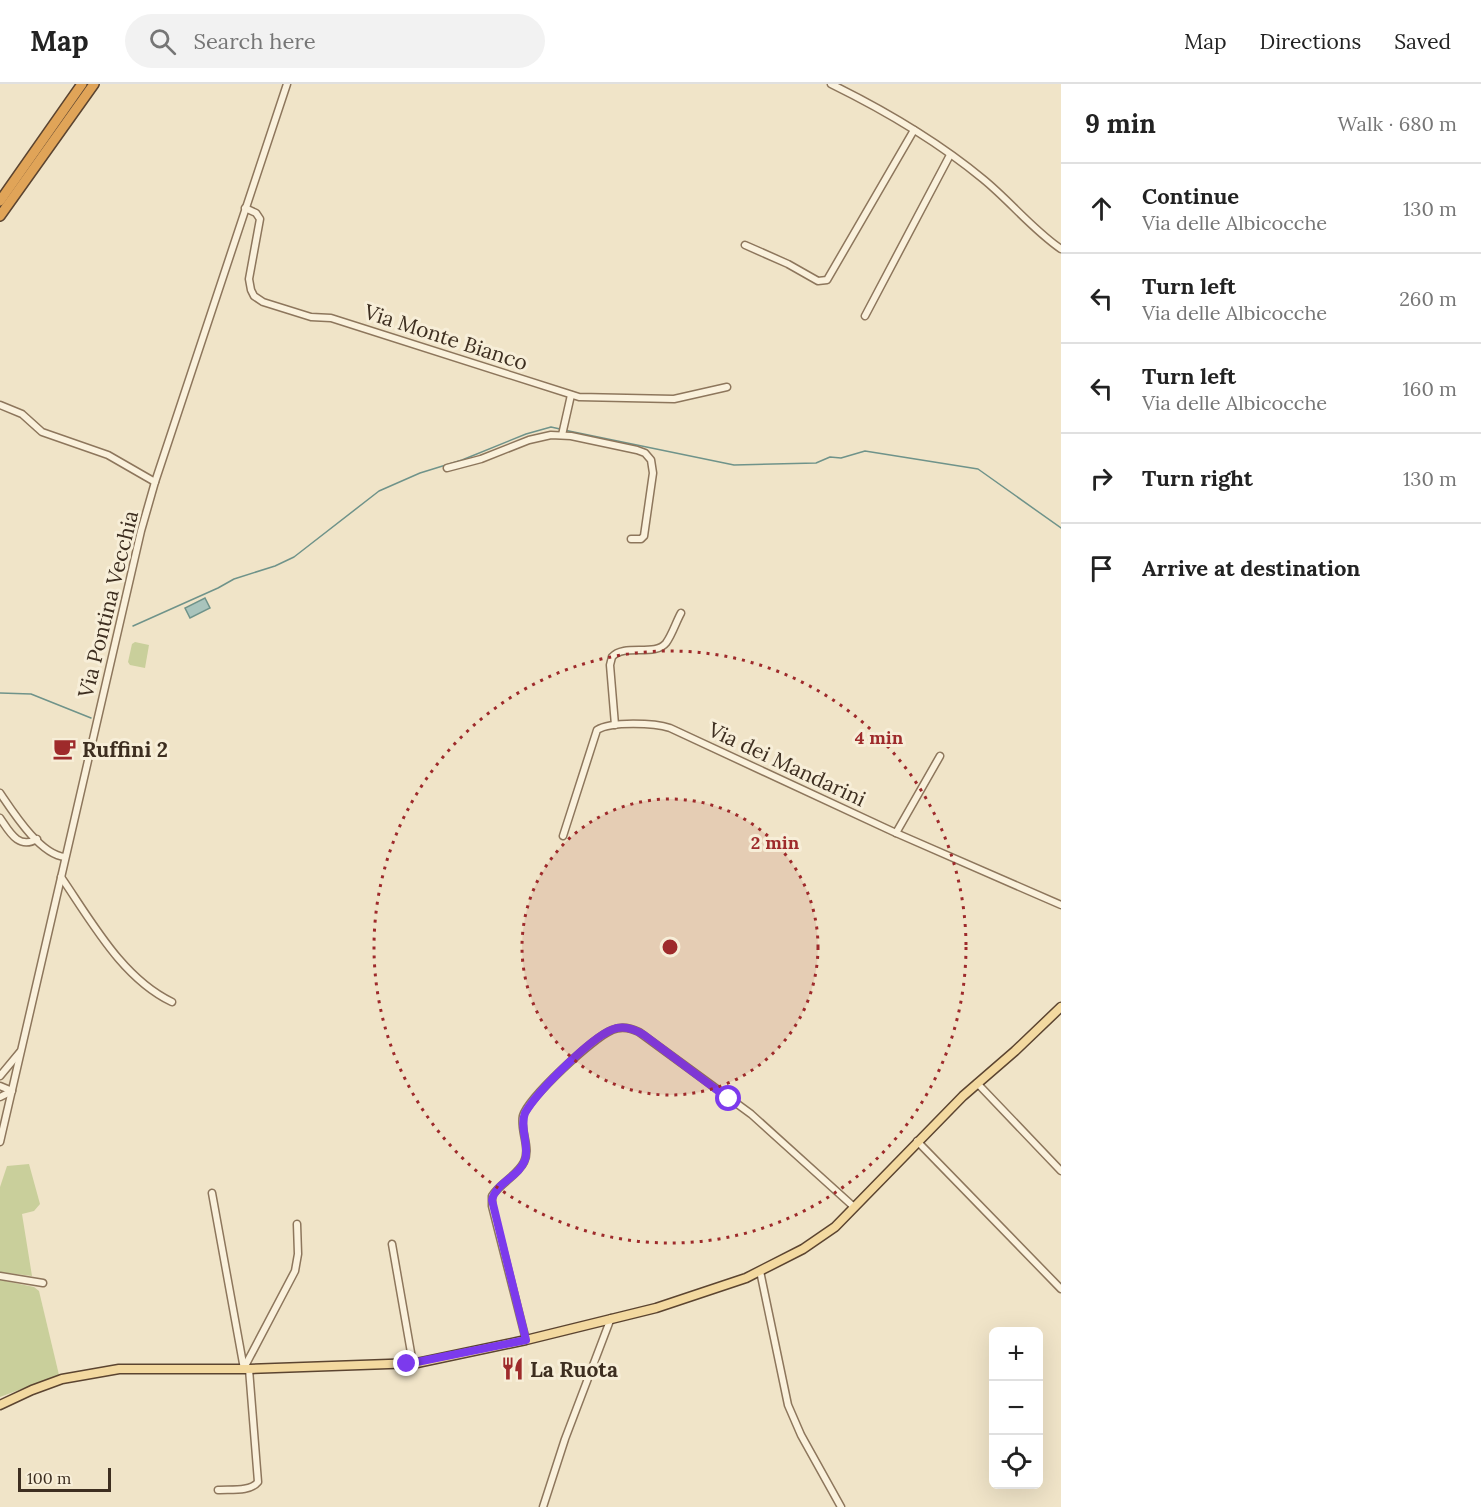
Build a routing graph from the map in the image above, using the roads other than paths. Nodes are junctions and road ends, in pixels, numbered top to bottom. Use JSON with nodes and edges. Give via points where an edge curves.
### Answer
{"nodes":[{"id":1,"x":82,"y":84,"type":"edge"},
{"id":2,"x":94,"y":84,"type":"edge"},
{"id":3,"x":287,"y":84,"type":"edge"},
{"id":4,"x":831,"y":84,"type":"edge"},
{"id":5,"x":914,"y":130,"type":"junction"},
{"id":6,"x":950,"y":155,"type":"junction"},
{"id":7,"x":0,"y":201,"type":"edge"},
{"id":8,"x":245,"y":208,"type":"junction"},
{"id":9,"x":0,"y":216,"type":"edge"},
{"id":10,"x":745,"y":246,"type":"dead end"},
{"id":11,"x":1061,"y":249,"type":"edge"},
{"id":12,"x":865,"y":316,"type":"dead end"},
{"id":13,"x":727,"y":387,"type":"dead end"},
{"id":14,"x":571,"y":395,"type":"junction"},
{"id":15,"x":0,"y":405,"type":"edge"},
{"id":16,"x":562,"y":435,"type":"junction"},
{"id":17,"x":447,"y":468,"type":"dead end"},
{"id":18,"x":155,"y":482,"type":"junction"},
{"id":19,"x":631,"y":539,"type":"dead end"},
{"id":20,"x":681,"y":613,"type":"dead end"},
{"id":21,"x":615,"y":725,"type":"junction"},
{"id":22,"x":940,"y":756,"type":"dead end"},
{"id":23,"x":0,"y":793,"type":"edge"},
{"id":24,"x":0,"y":818,"type":"edge"},
{"id":25,"x":896,"y":833,"type":"junction"},
{"id":26,"x":563,"y":836,"type":"dead end"},
{"id":27,"x":37,"y":839,"type":"junction"},
{"id":28,"x":65,"y":857,"type":"junction"},
{"id":29,"x":62,"y":877,"type":"junction"},
{"id":30,"x":1061,"y":905,"type":"edge"},
{"id":31,"x":172,"y":1002,"type":"dead end"},
{"id":32,"x":1061,"y":1007,"type":"edge"},
{"id":33,"x":23,"y":1050,"type":"junction"},
{"id":34,"x":0,"y":1076,"type":"edge"},
{"id":35,"x":977,"y":1083,"type":"junction"},
{"id":36,"x":0,"y":1086,"type":"edge"},
{"id":37,"x":12,"y":1091,"type":"junction"},
{"id":38,"x":0,"y":1097,"type":"edge"},
{"id":39,"x":917,"y":1141,"type":"junction"},
{"id":40,"x":0,"y":1142,"type":"edge"},
{"id":41,"x":1061,"y":1171,"type":"edge"},
{"id":42,"x":213,"y":1193,"type":"dead end"},
{"id":43,"x":854,"y":1207,"type":"junction"},
{"id":44,"x":297,"y":1224,"type":"dead end"},
{"id":45,"x":392,"y":1244,"type":"dead end"},
{"id":46,"x":760,"y":1271,"type":"junction"},
{"id":47,"x":0,"y":1276,"type":"edge"},
{"id":48,"x":43,"y":1283,"type":"dead end"},
{"id":49,"x":1061,"y":1288,"type":"edge"},
{"id":50,"x":611,"y":1318,"type":"junction"},
{"id":51,"x":526,"y":1340,"type":"junction"},
{"id":52,"x":413,"y":1364,"type":"junction"},
{"id":53,"x":247,"y":1369,"type":"junction"},
{"id":54,"x":0,"y":1405,"type":"edge"},
{"id":55,"x":218,"y":1490,"type":"dead end"},
{"id":56,"x":543,"y":1507,"type":"edge"},
{"id":57,"x":841,"y":1507,"type":"edge"}],
"edges":[{"from":1,"to":7,"type":"highway"},
{"from":2,"to":9,"type":"highway"},
{"from":3,"to":8,"type":"street","name":"Via Pontina Vecchia"},
{"from":4,"to":5,"type":"street"},
{"from":5,"to":6,"type":"street"},
{"from":5,"to":10,"type":"street","via":[[827,280],[818,281]]},
{"from":6,"to":11,"type":"street","via":[[988,183]]},
{"from":6,"to":12,"type":"street"},
{"from":8,"to":14,"type":"street","name":"Via Monte Bianco","via":[[260,219],[249,279],[259,301],[311,317],[331,318]]},
{"from":8,"to":18,"type":"street","name":"Via Pontina Vecchia"},
{"from":13,"to":14,"type":"street","name":"Via Monte Bianco","via":[[671,400]]},
{"from":14,"to":16,"type":"street"},
{"from":15,"to":18,"type":"street","via":[[20,413],[42,432],[108,454]]},
{"from":16,"to":17,"type":"street","via":[[529,440]]},
{"from":16,"to":19,"type":"street","via":[[637,450],[651,460],[654,472],[644,536]]},
{"from":18,"to":28,"type":"street","name":"Via Pontina Vecchia"},
{"from":20,"to":21,"type":"street","via":[[661,647],[620,652],[612,657]]},
{"from":21,"to":25,"type":"street","name":"Via dei Mandarini","via":[[654,724],[670,728]]},
{"from":21,"to":26,"type":"street","via":[[596,731]]},
{"from":22,"to":25,"type":"street"},
{"from":23,"to":27,"type":"street"},
{"from":24,"to":27,"type":"street","via":[[19,842]]},
{"from":25,"to":30,"type":"street","name":"Via dei Mandarini"},
{"from":27,"to":28,"type":"street","via":[[53,854]]},
{"from":28,"to":29,"type":"street","name":"Via Pontina Vecchia"},
{"from":29,"to":31,"type":"street","via":[[116,954],[148,987]]},
{"from":29,"to":33,"type":"street","name":"Via Pontina Vecchia"},
{"from":32,"to":35,"type":"main road"},
{"from":33,"to":34,"type":"street"},
{"from":33,"to":37,"type":"street","name":"Via Pontina Vecchia"},
{"from":35,"to":39,"type":"main road"},
{"from":35,"to":41,"type":"street"},
{"from":36,"to":37,"type":"street"},
{"from":37,"to":38,"type":"street"},
{"from":37,"to":40,"type":"street","name":"Via Pontina Vecchia"},
{"from":39,"to":43,"type":"main road"},
{"from":39,"to":49,"type":"street"},
{"from":42,"to":53,"type":"street"},
{"from":43,"to":46,"type":"main road","via":[[811,1244]]},
{"from":43,"to":51,"type":"street","via":[[754,1116],[644,1035],[628,1028],[612,1030],[559,1071],[527,1110],[523,1118],[525,1160],[492,1196]]},
{"from":44,"to":53,"type":"street","via":[[296,1270]]},
{"from":45,"to":52,"type":"street"},
{"from":46,"to":50,"type":"main road","via":[[692,1297]]},
{"from":46,"to":57,"type":"street","via":[[788,1406]]},
{"from":47,"to":48,"type":"street"},
{"from":50,"to":51,"type":"main road"},
{"from":50,"to":56,"type":"street"},
{"from":51,"to":52,"type":"main road"},
{"from":52,"to":53,"type":"main road"},
{"from":53,"to":54,"type":"main road","via":[[96,1372],[42,1386]]},
{"from":53,"to":55,"type":"street","via":[[258,1482],[250,1488]]}]}
